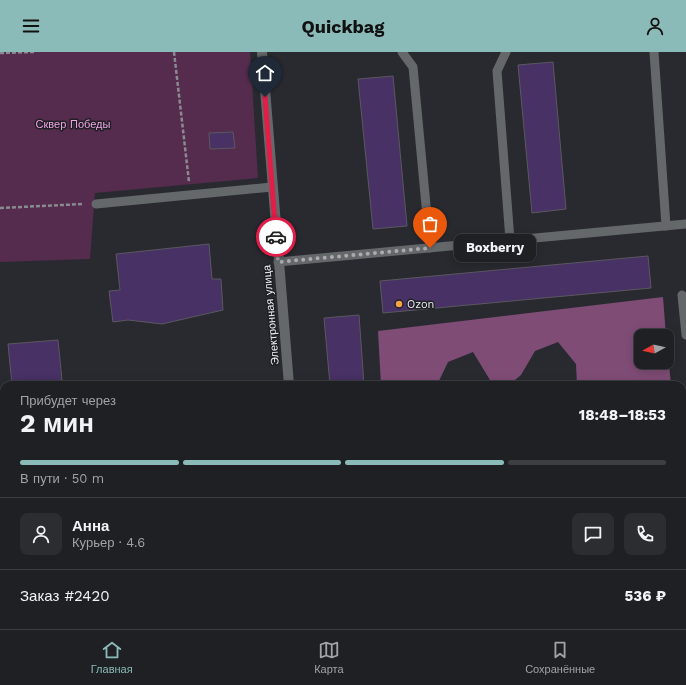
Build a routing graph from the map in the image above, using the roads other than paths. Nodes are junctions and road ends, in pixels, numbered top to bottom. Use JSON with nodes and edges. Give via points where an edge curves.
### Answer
{"nodes":[{"id":1,"x":262,"y":52,"type":"edge"},
{"id":2,"x":402,"y":52,"type":"edge"},
{"id":3,"x":506,"y":52,"type":"edge"},
{"id":4,"x":654,"y":52,"type":"edge"},
{"id":5,"x":272,"y":187,"type":"junction"},
{"id":6,"x":96,"y":204,"type":"road end"},
{"id":7,"x":686,"y":224,"type":"edge"},
{"id":8,"x":666,"y":226,"type":"junction"},
{"id":9,"x":510,"y":240,"type":"junction"},
{"id":10,"x":430,"y":248,"type":"junction"},
{"id":11,"x":278,"y":262,"type":"junction"},
{"id":12,"x":682,"y":295,"type":"dead end"},
{"id":13,"x":686,"y":335,"type":"edge"},
{"id":14,"x":289,"y":381,"type":"edge"}],
"edges":[{"from":1,"to":5,"type":"street","name":"Электронная улица"},
{"from":2,"to":10,"type":"lane","via":[[413,67]]},
{"from":3,"to":9,"type":"lane","via":[[497,70]]},
{"from":4,"to":8,"type":"lane"},
{"from":5,"to":6,"type":"lane"},
{"from":5,"to":11,"type":"street","name":"Электронная улица"},
{"from":7,"to":8,"type":"lane"},
{"from":8,"to":9,"type":"lane"},
{"from":9,"to":10,"type":"lane"},
{"from":10,"to":11,"type":"lane"},
{"from":11,"to":14,"type":"street","name":"Электронная улица"},
{"from":12,"to":13,"type":"lane"}]}
